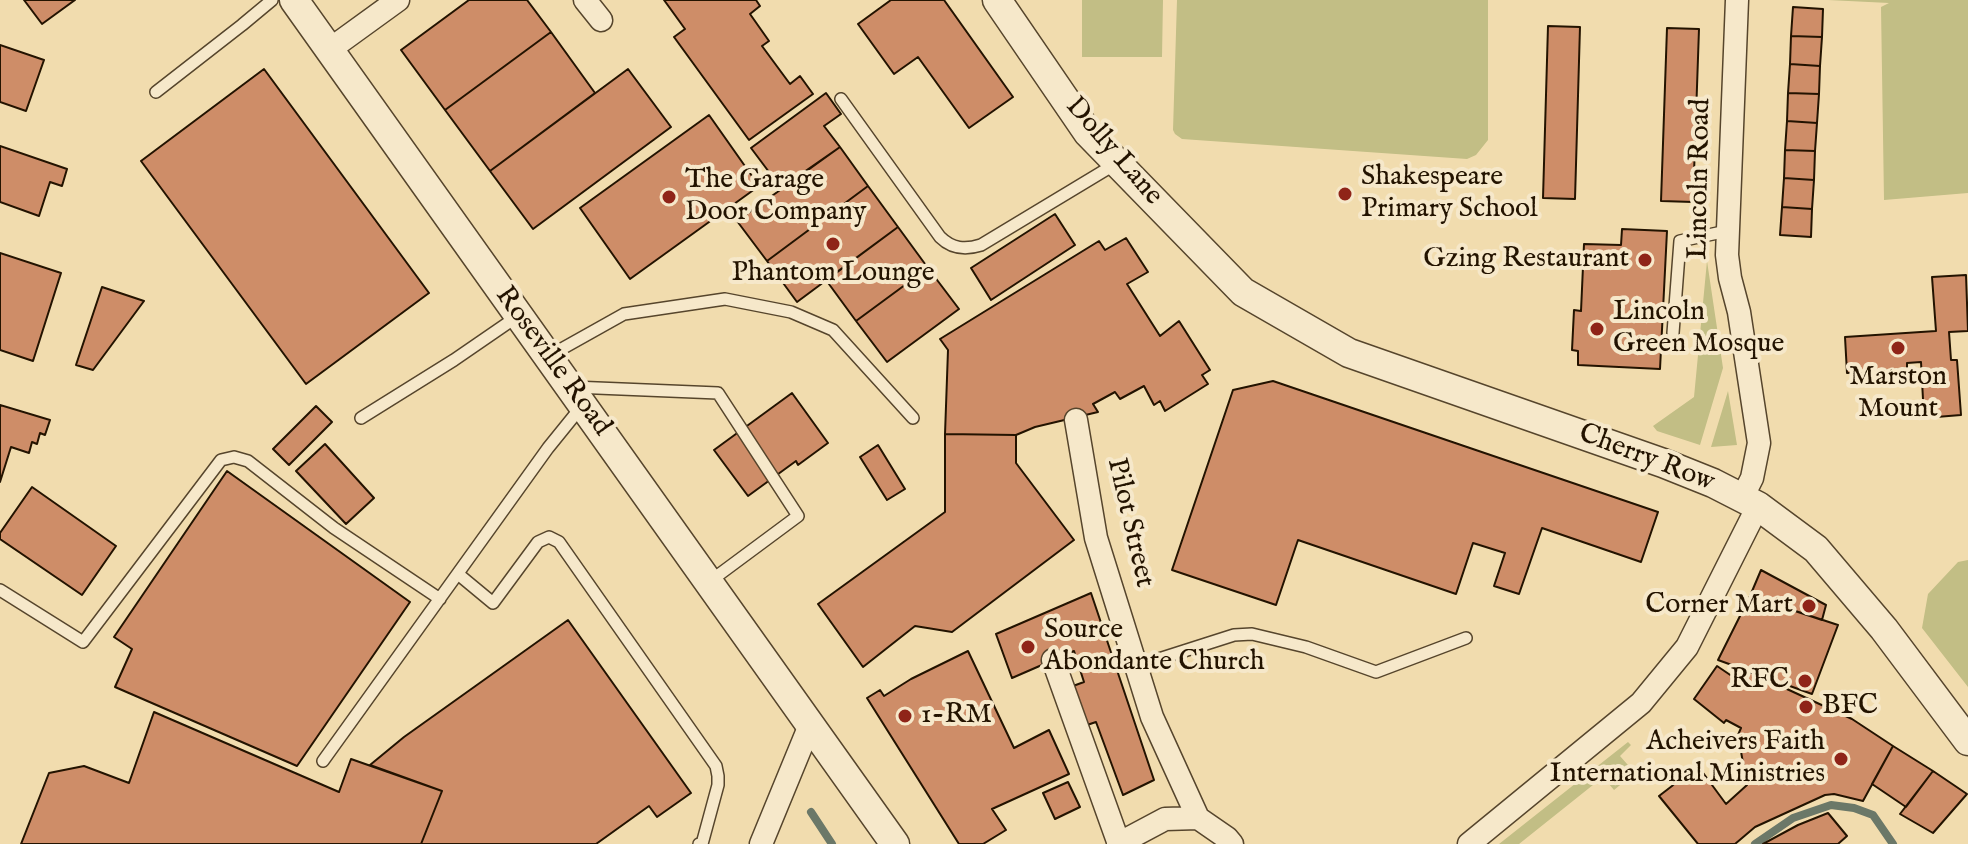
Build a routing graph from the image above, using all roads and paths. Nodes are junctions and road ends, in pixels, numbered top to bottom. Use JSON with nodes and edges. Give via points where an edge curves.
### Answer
{"nodes":[{"id":1,"x":272,"y":0,"type":"edge"},
{"id":2,"x":294,"y":0,"type":"edge"},
{"id":3,"x":398,"y":0,"type":"edge"},
{"id":4,"x":585,"y":0,"type":"edge"},
{"id":5,"x":997,"y":0,"type":"edge"},
{"id":6,"x":1737,"y":0,"type":"edge"},
{"id":7,"x":601,"y":20,"type":"dead end"},
{"id":8,"x":329,"y":50,"type":"junction"},
{"id":9,"x":156,"y":92,"type":"dead end"},
{"id":10,"x":841,"y":99,"type":"dead end"},
{"id":11,"x":1117,"y":163,"type":"junction"},
{"id":12,"x":1727,"y":231,"type":"junction"},
{"id":13,"x":1243,"y":292,"type":"joint"},
{"id":14,"x":518,"y":315,"type":"junction"},
{"id":15,"x":1673,"y":333,"type":"dead end"},
{"id":16,"x":549,"y":357,"type":"junction"},
{"id":17,"x":576,"y":396,"type":"junction"},
{"id":18,"x":361,"y":418,"type":"dead end"},
{"id":19,"x":913,"y":418,"type":"dead end"},
{"id":20,"x":1076,"y":420,"type":"dead end"},
{"id":21,"x":1750,"y":502,"type":"junction"},
{"id":22,"x":458,"y":574,"type":"junction"},
{"id":23,"x":708,"y":582,"type":"junction"},
{"id":24,"x":0,"y":590,"type":"edge"},
{"id":25,"x":440,"y":599,"type":"junction"},
{"id":26,"x":1466,"y":638,"type":"dead end"},
{"id":27,"x":1053,"y":660,"type":"dead end"},
{"id":28,"x":1137,"y":666,"type":"junction"},
{"id":29,"x":810,"y":725,"type":"junction"},
{"id":30,"x":1968,"y":741,"type":"edge"},
{"id":31,"x":323,"y":761,"type":"dead end"},
{"id":32,"x":1198,"y":818,"type":"junction"},
{"id":33,"x":702,"y":844,"type":"edge"},
{"id":34,"x":761,"y":844,"type":"edge"},
{"id":35,"x":895,"y":844,"type":"edge"},
{"id":36,"x":1118,"y":844,"type":"edge"},
{"id":37,"x":1232,"y":844,"type":"edge"},
{"id":38,"x":1469,"y":844,"type":"edge"}],
"edges":[{"from":1,"to":9,"type":"lane"},
{"from":2,"to":8,"type":"street","name":"Roseville Road"},
{"from":3,"to":8,"type":"street"},
{"from":4,"to":7,"type":"street"},
{"from":5,"to":11,"type":"street","name":"Dolly Lane","via":[[1088,133]]},
{"from":6,"to":12,"type":"street","name":"Lincoln Road"},
{"from":8,"to":14,"type":"street","name":"Roseville Road"},
{"from":10,"to":11,"type":"lane","via":[[940,237],[953,247],[981,245]]},
{"from":11,"to":13,"type":"street","name":"Dolly Lane"},
{"from":12,"to":15,"type":"lane","via":[[1680,241]]},
{"from":12,"to":21,"type":"street","name":"Lincoln Road","via":[[1730,278],[1759,438]]},
{"from":13,"to":21,"type":"street","name":"Cherry Row","via":[[1349,353],[1663,463]]},
{"from":14,"to":16,"type":"street","name":"Roseville Road"},
{"from":14,"to":18,"type":"lane"},
{"from":16,"to":17,"type":"street","name":"Roseville Road"},
{"from":16,"to":19,"type":"lane","via":[[624,314],[725,299],[791,312],[833,330]]},
{"from":17,"to":22,"type":"lane","via":[[548,448]]},
{"from":17,"to":23,"type":"street","name":"Roseville Road"},
{"from":17,"to":23,"type":"lane","via":[[718,393],[798,516]]},
{"from":20,"to":28,"type":"street","name":"Pilot Street","via":[[1096,538]]},
{"from":21,"to":30,"type":"street","name":"Cherry Row","via":[[1816,549]]},
{"from":21,"to":38,"type":"street","name":"Lincoln Road","via":[[1687,647],[1641,703]]},
{"from":22,"to":25,"type":"lane"},
{"from":22,"to":33,"type":"lane","via":[[493,603],[538,542],[549,537],[559,542],[716,766],[718,785]]},
{"from":23,"to":29,"type":"street","name":"Roseville Road"},
{"from":24,"to":25,"type":"lane","via":[[83,642],[221,460],[234,457],[248,461],[334,528]]},
{"from":25,"to":31,"type":"lane"},
{"from":26,"to":28,"type":"lane","via":[[1376,672],[1252,634]]},
{"from":27,"to":36,"type":"street"},
{"from":28,"to":32,"type":"street","name":"Pilot Street","via":[[1152,717]]},
{"from":29,"to":34,"type":"street"},
{"from":29,"to":35,"type":"street","name":"Roseville Road"},
{"from":32,"to":36,"type":"street","via":[[1165,819]]},
{"from":32,"to":37,"type":"street"}]}
